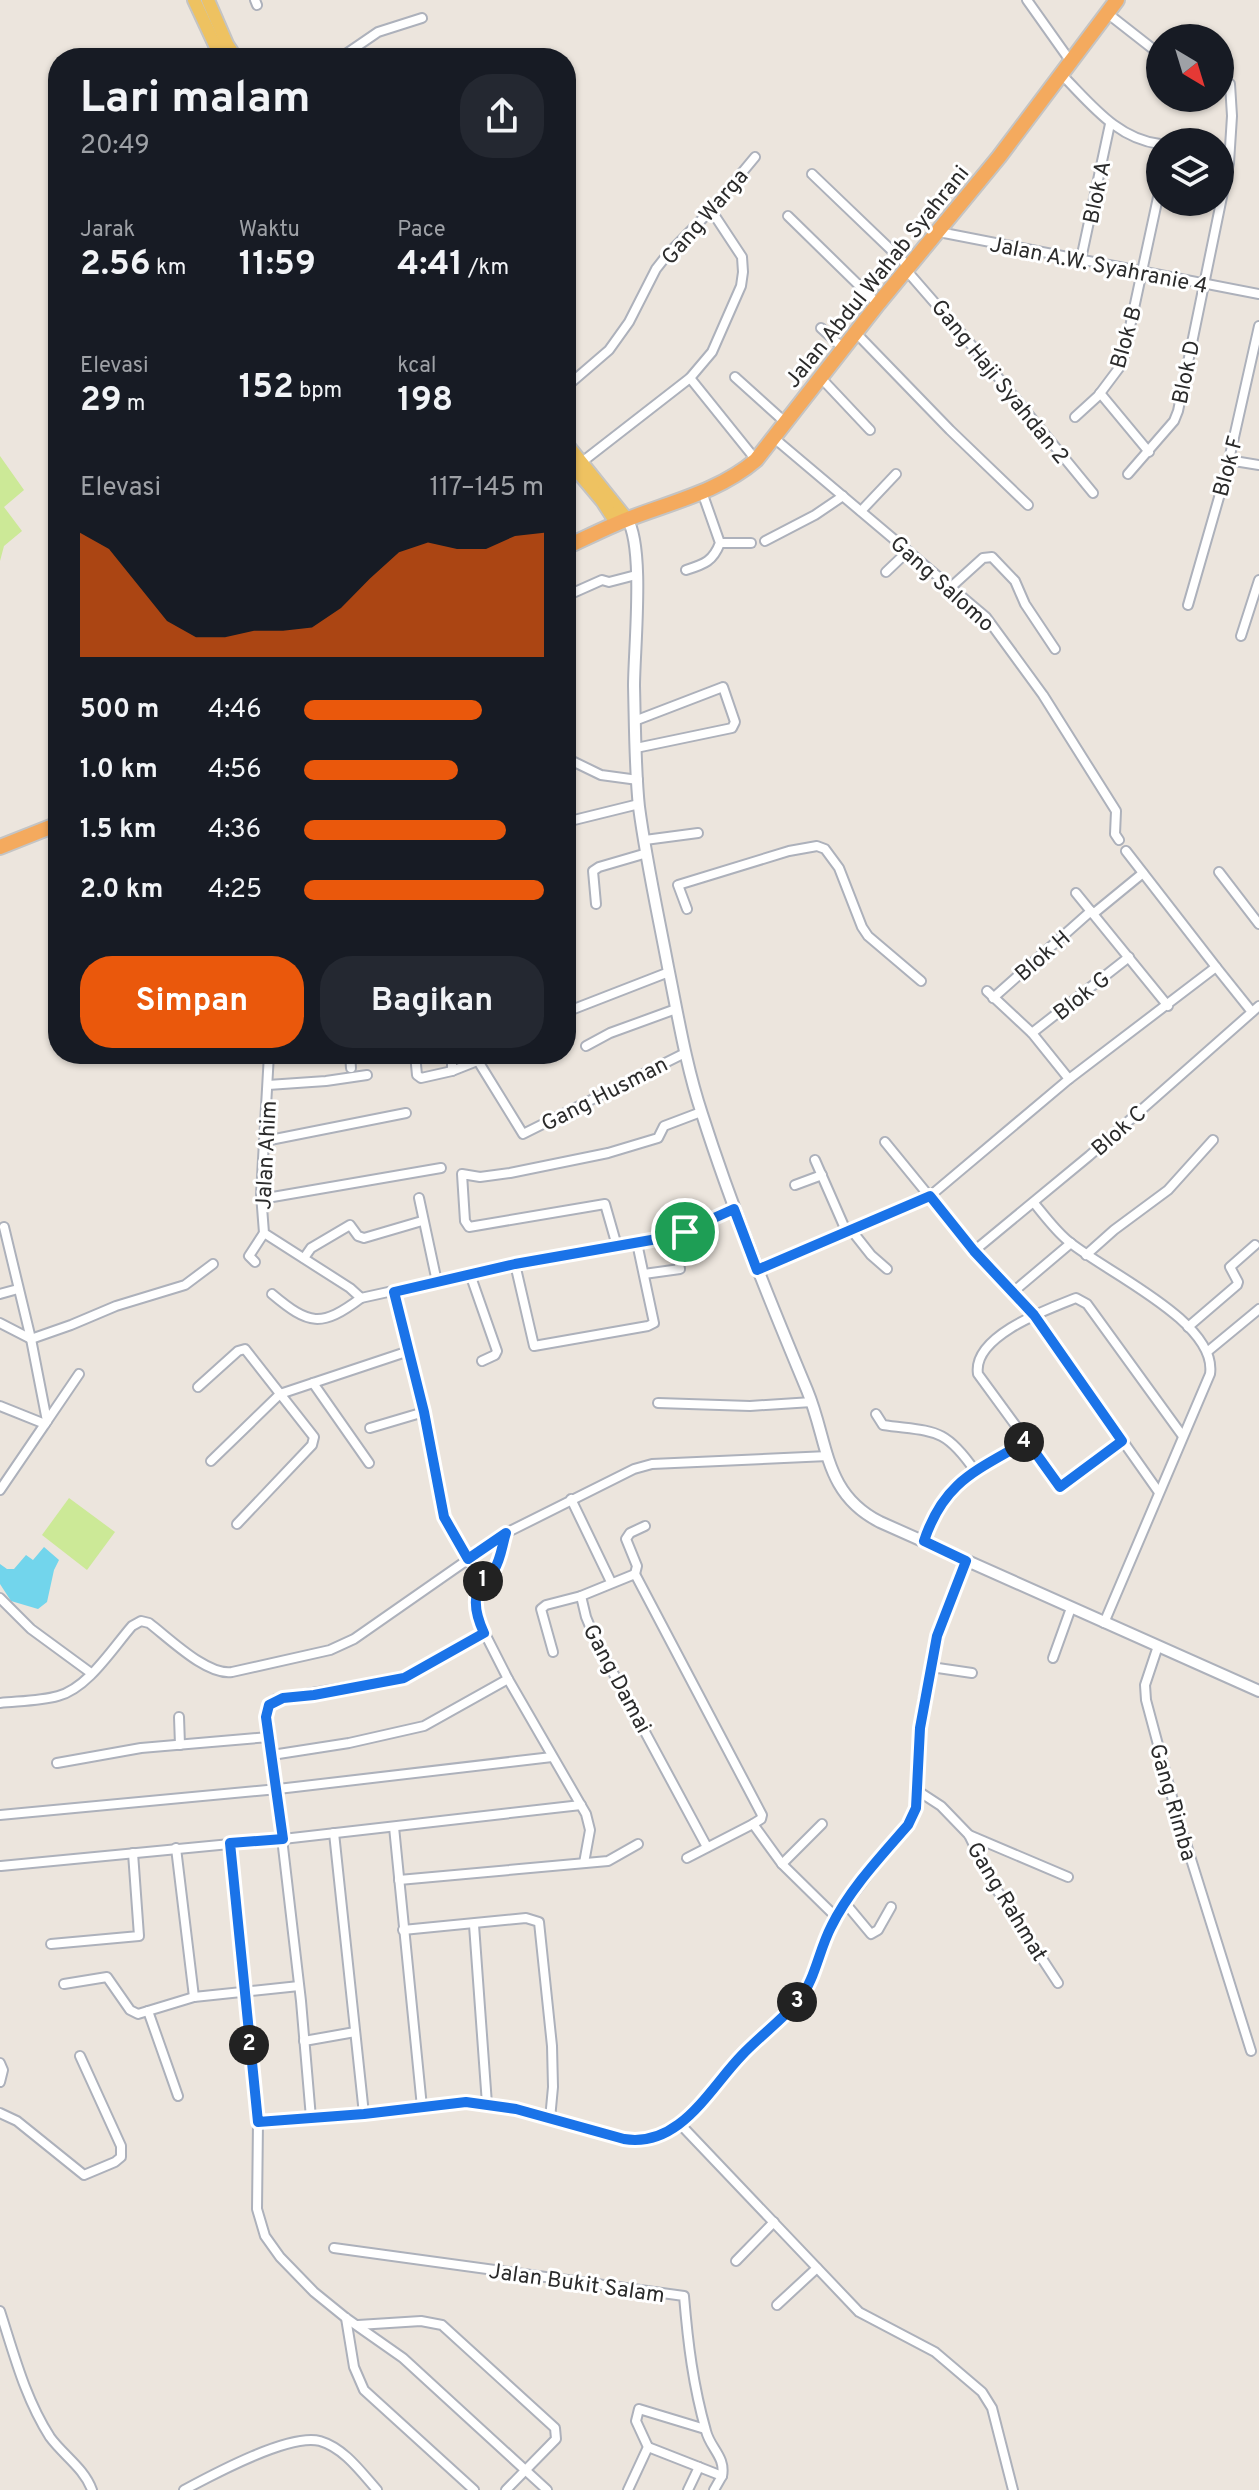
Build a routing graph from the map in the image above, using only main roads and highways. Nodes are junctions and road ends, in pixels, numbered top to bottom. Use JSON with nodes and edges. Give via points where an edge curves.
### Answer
{"nodes":[{"id":1,"x":194,"y":0,"type":"edge"},
{"id":2,"x":208,"y":0,"type":"edge"},
{"id":3,"x":1117,"y":0,"type":"edge"},
{"id":4,"x":216,"y":48,"type":"edge"},
{"id":5,"x":230,"y":48,"type":"edge"},
{"id":6,"x":576,"y":455,"type":"edge"},
{"id":7,"x":576,"y":470,"type":"edge"},
{"id":8,"x":622,"y":521,"type":"junction"},
{"id":9,"x":576,"y":542,"type":"edge"},
{"id":10,"x":48,"y":828,"type":"edge"},
{"id":11,"x":0,"y":847,"type":"edge"}],
"edges":[{"from":1,"to":4,"type":"main road"},
{"from":2,"to":5,"type":"main road"},
{"from":3,"to":8,"type":"highway","name":"Jalan Abdul Wahab Syahrani","via":[[756,460],[702,492]]},
{"from":6,"to":8,"type":"main road"},
{"from":7,"to":8,"type":"main road"},
{"from":8,"to":9,"type":"highway","name":"Jalan Abdul Wahab Syahrani"},
{"from":10,"to":11,"type":"highway"}]}
